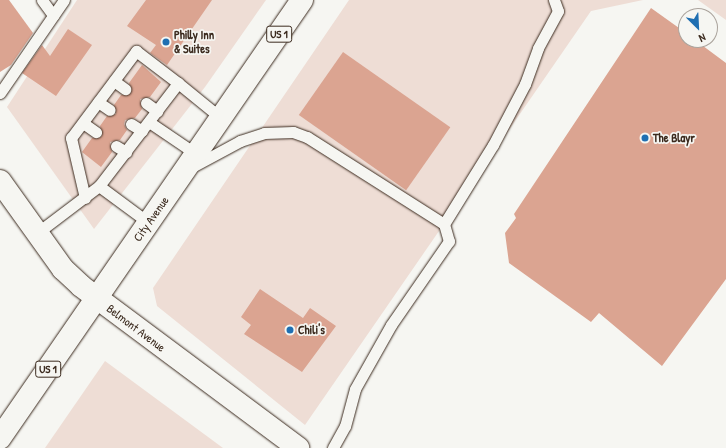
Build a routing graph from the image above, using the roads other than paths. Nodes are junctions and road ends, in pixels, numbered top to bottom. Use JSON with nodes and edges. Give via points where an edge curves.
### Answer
{"nodes":[{"id":1,"x":42,"y":0,"type":"edge"},
{"id":2,"x":64,"y":0,"type":"edge"},
{"id":3,"x":302,"y":0,"type":"edge"},
{"id":4,"x":554,"y":0,"type":"edge"},
{"id":5,"x":53,"y":16,"type":"junction"},
{"id":6,"x":114,"y":81,"type":"junction"},
{"id":7,"x":178,"y":83,"type":"junction"},
{"id":8,"x":125,"y":89,"type":"dead end"},
{"id":9,"x":0,"y":93,"type":"edge"},
{"id":10,"x":98,"y":102,"type":"junction"},
{"id":11,"x":146,"y":103,"type":"dead end"},
{"id":12,"x":110,"y":110,"type":"dead end"},
{"id":13,"x":157,"y":111,"type":"junction"},
{"id":14,"x":221,"y":118,"type":"junction"},
{"id":15,"x":149,"y":122,"type":"junction"},
{"id":16,"x":82,"y":123,"type":"junction"},
{"id":17,"x":131,"y":124,"type":"dead end"},
{"id":18,"x":142,"y":131,"type":"junction"},
{"id":19,"x":96,"y":132,"type":"dead end"},
{"id":20,"x":116,"y":146,"type":"dead end"},
{"id":21,"x":126,"y":152,"type":"junction"},
{"id":22,"x":190,"y":162,"type":"junction"},
{"id":23,"x":0,"y":181,"type":"edge"},
{"id":24,"x":99,"y":186,"type":"junction"},
{"id":25,"x":85,"y":198,"type":"junction"},
{"id":26,"x":149,"y":223,"type":"junction"},
{"id":27,"x":444,"y":224,"type":"junction"},
{"id":28,"x":37,"y":233,"type":"junction"},
{"id":29,"x":96,"y":299,"type":"junction"},
{"id":30,"x":0,"y":438,"type":"edge"},
{"id":31,"x":298,"y":448,"type":"edge"},
{"id":32,"x":333,"y":448,"type":"edge"}],
"edges":[{"from":1,"to":5,"type":"lane"},
{"from":2,"to":5,"type":"lane"},
{"from":3,"to":14,"type":"main road","name":"City Avenue","number":"US 1"},
{"from":4,"to":27,"type":"lane","via":[[558,11],[538,48],[525,84],[493,145]]},
{"from":5,"to":9,"type":"lane"},
{"from":6,"to":7,"type":"lane","via":[[136,51]]},
{"from":6,"to":8,"type":"lane"},
{"from":6,"to":10,"type":"lane"},
{"from":7,"to":13,"type":"lane"},
{"from":7,"to":14,"type":"lane"},
{"from":10,"to":12,"type":"lane"},
{"from":10,"to":16,"type":"lane"},
{"from":11,"to":13,"type":"lane"},
{"from":13,"to":15,"type":"lane"},
{"from":14,"to":22,"type":"main road","name":"City Avenue","number":"US 1"},
{"from":15,"to":18,"type":"lane"},
{"from":15,"to":22,"type":"lane"},
{"from":16,"to":19,"type":"lane"},
{"from":16,"to":25,"type":"lane","via":[[71,138]]},
{"from":17,"to":18,"type":"lane"},
{"from":18,"to":21,"type":"lane"},
{"from":20,"to":21,"type":"lane"},
{"from":21,"to":24,"type":"lane"},
{"from":22,"to":26,"type":"main road","name":"City Avenue","number":"US 1"},
{"from":22,"to":27,"type":"lane","via":[[264,133],[292,132],[307,137]]},
{"from":23,"to":28,"type":"main road","name":"Belmont Avenue"},
{"from":24,"to":25,"type":"lane"},
{"from":24,"to":26,"type":"lane"},
{"from":25,"to":28,"type":"lane"},
{"from":26,"to":29,"type":"main road","name":"City Avenue","number":"US 1"},
{"from":27,"to":32,"type":"lane","via":[[449,241],[391,325],[355,389],[345,426]]},
{"from":28,"to":29,"type":"main road","name":"Belmont Avenue","via":[[64,268]]},
{"from":29,"to":30,"type":"main road","name":"City Avenue","number":"US 1"},
{"from":29,"to":31,"type":"main road","name":"Belmont Avenue"}]}
